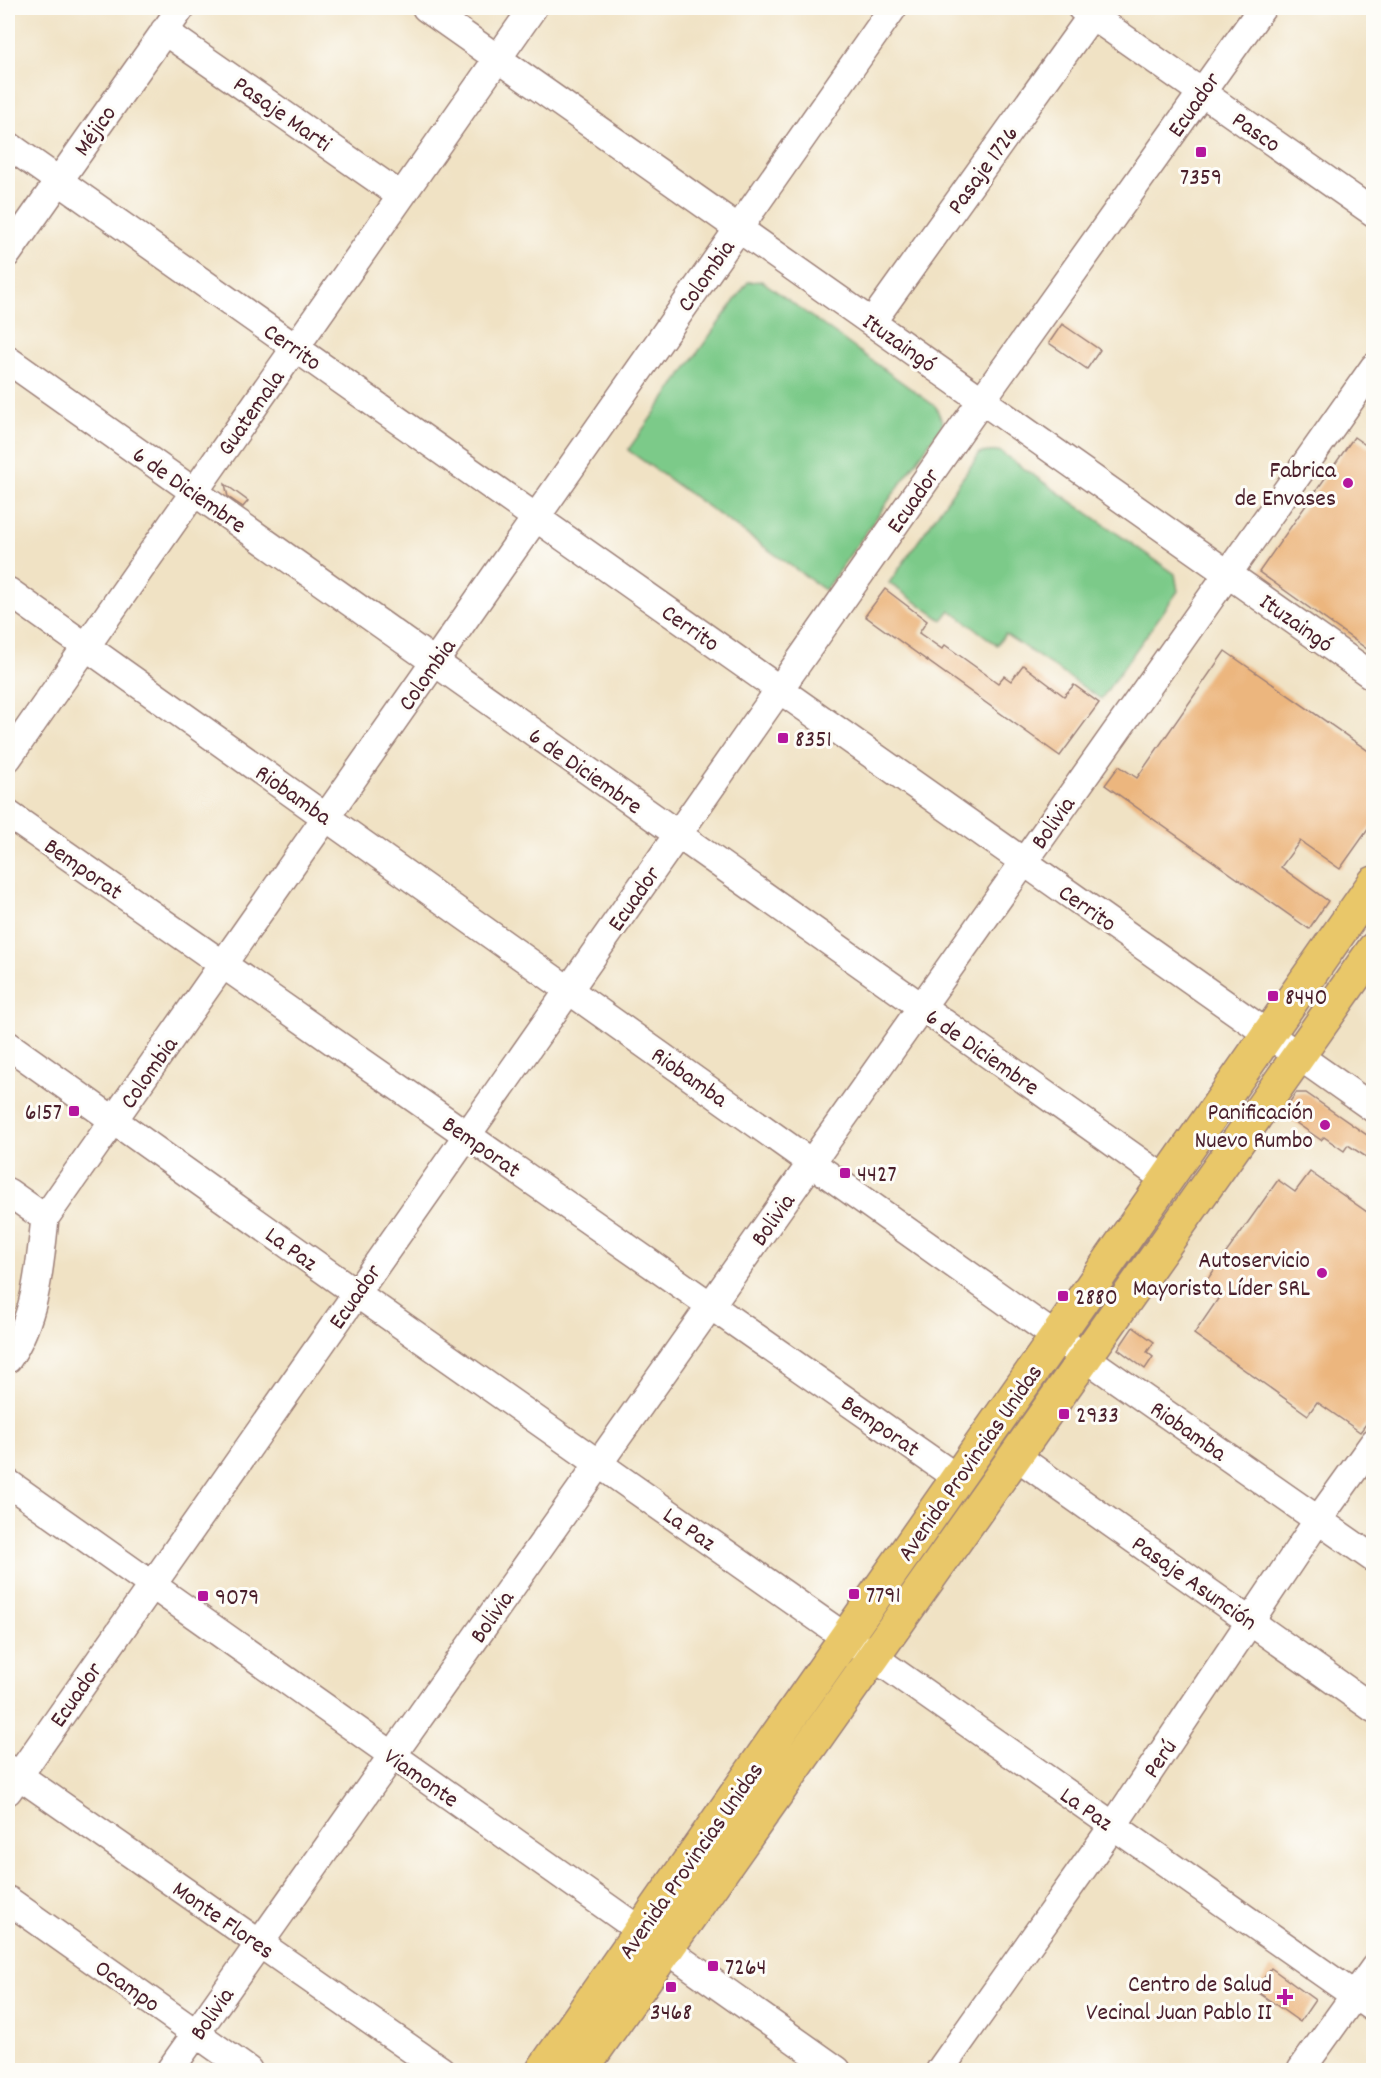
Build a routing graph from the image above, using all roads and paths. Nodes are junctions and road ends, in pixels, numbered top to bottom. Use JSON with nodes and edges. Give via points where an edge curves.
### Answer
{"nodes":[{"id":1,"x":181,"y":8,"type":"edge"},
{"id":2,"x":426,"y":8,"type":"edge"},
{"id":3,"x":533,"y":8,"type":"edge"},
{"id":4,"x":893,"y":8,"type":"edge"},
{"id":5,"x":1262,"y":8,"type":"edge"},
{"id":6,"x":1087,"y":11,"type":"edge"},
{"id":7,"x":164,"y":31,"type":"junction"},
{"id":8,"x":498,"y":58,"type":"junction"},
{"id":9,"x":1202,"y":92,"type":"junction"},
{"id":10,"x":8,"y":145,"type":"edge"},
{"id":11,"x":58,"y":181,"type":"junction"},
{"id":12,"x":401,"y":196,"type":"junction"},
{"id":13,"x":1374,"y":213,"type":"edge"},
{"id":14,"x":738,"y":228,"type":"junction"},
{"id":15,"x":8,"y":254,"type":"edge"},
{"id":16,"x":872,"y":322,"type":"junction"},
{"id":17,"x":295,"y":347,"type":"junction"},
{"id":18,"x":8,"y":360,"type":"edge"},
{"id":19,"x":1374,"y":367,"type":"edge"},
{"id":20,"x":982,"y":400,"type":"junction"},
{"id":21,"x":194,"y":492,"type":"junction"},
{"id":22,"x":536,"y":517,"type":"junction"},
{"id":23,"x":1228,"y":574,"type":"junction"},
{"id":24,"x":8,"y":591,"type":"edge"},
{"id":25,"x":86,"y":647,"type":"junction"},
{"id":26,"x":434,"y":662,"type":"junction"},
{"id":27,"x":1374,"y":677,"type":"edge"},
{"id":28,"x":779,"y":689,"type":"junction"},
{"id":29,"x":8,"y":758,"type":"edge"},
{"id":30,"x":8,"y":814,"type":"edge"},
{"id":31,"x":326,"y":817,"type":"junction"},
{"id":32,"x":678,"y":835,"type":"junction"},
{"id":33,"x":1024,"y":862,"type":"junction"},
{"id":34,"x":1374,"y":883,"type":"edge"},
{"id":35,"x":1374,"y":949,"type":"edge"},
{"id":36,"x":223,"y":964,"type":"junction"},
{"id":37,"x":569,"y":990,"type":"junction"},
{"id":38,"x":921,"y":1007,"type":"junction"},
{"id":39,"x":1268,"y":1034,"type":"junction"},
{"id":40,"x":8,"y":1045,"type":"edge"},
{"id":41,"x":1299,"y":1056,"type":"junction"},
{"id":42,"x":1374,"y":1109,"type":"edge"},
{"id":43,"x":114,"y":1120,"type":"junction"},
{"id":44,"x":467,"y":1136,"type":"junction"},
{"id":45,"x":811,"y":1163,"type":"junction"},
{"id":46,"x":1166,"y":1180,"type":"junction"},
{"id":47,"x":8,"y":1192,"type":"edge"},
{"id":48,"x":45,"y":1218,"type":"junction"},
{"id":49,"x":356,"y":1293,"type":"junction"},
{"id":50,"x":711,"y":1306,"type":"junction"},
{"id":51,"x":1056,"y":1337,"type":"junction"},
{"id":52,"x":1085,"y":1358,"type":"junction"},
{"id":53,"x":8,"y":1359,"type":"edge"},
{"id":54,"x":1374,"y":1442,"type":"edge"},
{"id":55,"x":1016,"y":1456,"type":"junction"},
{"id":56,"x":599,"y":1464,"type":"junction"},
{"id":57,"x":957,"y":1478,"type":"junction"},
{"id":58,"x":8,"y":1483,"type":"edge"},
{"id":59,"x":1318,"y":1520,"type":"junction"},
{"id":60,"x":1374,"y":1559,"type":"edge"},
{"id":61,"x":152,"y":1585,"type":"junction"},
{"id":62,"x":1250,"y":1621,"type":"junction"},
{"id":63,"x":846,"y":1638,"type":"junction"},
{"id":64,"x":874,"y":1657,"type":"junction"},
{"id":65,"x":1374,"y":1709,"type":"edge"},
{"id":66,"x":393,"y":1756,"type":"junction"},
{"id":67,"x":11,"y":1778,"type":"edge"},
{"id":68,"x":1113,"y":1826,"type":"junction"},
{"id":69,"x":8,"y":1900,"type":"edge"},
{"id":70,"x":640,"y":1931,"type":"junction"},
{"id":71,"x":260,"y":1944,"type":"junction"},
{"id":72,"x":667,"y":1950,"type":"junction"},
{"id":73,"x":1374,"y":1968,"type":"edge"},
{"id":74,"x":1364,"y":2002,"type":"edge"},
{"id":75,"x":196,"y":2034,"type":"junction"},
{"id":76,"x":170,"y":2070,"type":"edge"},
{"id":77,"x":248,"y":2070,"type":"edge"},
{"id":78,"x":441,"y":2070,"type":"edge"},
{"id":79,"x":543,"y":2070,"type":"edge"},
{"id":80,"x":580,"y":2070,"type":"edge"},
{"id":81,"x":837,"y":2070,"type":"edge"},
{"id":82,"x":940,"y":2070,"type":"edge"},
{"id":83,"x":1302,"y":2070,"type":"edge"}],
"edges":[{"from":1,"to":7,"type":"street","name":"Méjico"},
{"from":2,"to":8,"type":"street","name":"Ituzaingó"},
{"from":3,"to":8,"type":"street","name":"Guatemala"},
{"from":4,"to":14,"type":"street","name":"Colombia"},
{"from":5,"to":9,"type":"street","name":"Ecuador"},
{"from":6,"to":9,"type":"street","name":"Pasco"},
{"from":6,"to":16,"type":"street","name":"Pasaje 1726"},
{"from":7,"to":11,"type":"street","name":"Méjico"},
{"from":7,"to":12,"type":"street","name":"Pasaje Marti"},
{"from":8,"to":12,"type":"street","name":"Guatemala"},
{"from":8,"to":14,"type":"street","name":"Ituzaingó"},
{"from":9,"to":13,"type":"street","name":"Pasco"},
{"from":9,"to":20,"type":"street","name":"Ecuador"},
{"from":10,"to":11,"type":"street","name":"Cerrito"},
{"from":11,"to":15,"type":"street","name":"Méjico"},
{"from":11,"to":17,"type":"street","name":"Cerrito"},
{"from":12,"to":17,"type":"street","name":"Guatemala"},
{"from":14,"to":16,"type":"street","name":"Ituzaingó"},
{"from":14,"to":22,"type":"street","name":"Colombia"},
{"from":16,"to":20,"type":"street","name":"Ituzaingó"},
{"from":17,"to":21,"type":"street","name":"Guatemala"},
{"from":17,"to":22,"type":"street","name":"Cerrito"},
{"from":18,"to":21,"type":"street","name":"6 de Diciembre"},
{"from":19,"to":23,"type":"street","name":"Bolivia"},
{"from":20,"to":23,"type":"street","name":"Ituzaingó"},
{"from":20,"to":28,"type":"street","name":"Ecuador"},
{"from":21,"to":25,"type":"street","name":"Guatemala"},
{"from":21,"to":26,"type":"street","name":"6 de Diciembre"},
{"from":22,"to":26,"type":"street","name":"Colombia"},
{"from":22,"to":28,"type":"street","name":"Cerrito"},
{"from":23,"to":27,"type":"street","name":"Ituzaingó"},
{"from":23,"to":33,"type":"street","name":"Bolivia"},
{"from":24,"to":25,"type":"street","name":"Riobamba"},
{"from":25,"to":29,"type":"street","name":"Guatemala"},
{"from":25,"to":31,"type":"street","name":"Riobamba"},
{"from":26,"to":31,"type":"street","name":"Colombia"},
{"from":26,"to":32,"type":"street","name":"6 de Diciembre"},
{"from":28,"to":32,"type":"street","name":"Ecuador"},
{"from":28,"to":33,"type":"street","name":"Cerrito"},
{"from":30,"to":36,"type":"street","name":"Bemporat"},
{"from":31,"to":36,"type":"street","name":"Colombia"},
{"from":31,"to":37,"type":"street","name":"Riobamba"},
{"from":32,"to":37,"type":"street","name":"Ecuador"},
{"from":32,"to":38,"type":"street","name":"6 de Diciembre"},
{"from":33,"to":38,"type":"street","name":"Bolivia"},
{"from":33,"to":39,"type":"street","name":"Cerrito"},
{"from":34,"to":39,"type":"main road","name":"Avenida Provincias Unidas"},
{"from":35,"to":41,"type":"main road","name":"Avenida Provincias Unidas"},
{"from":36,"to":43,"type":"street","name":"Colombia"},
{"from":36,"to":44,"type":"street","name":"Bemporat"},
{"from":37,"to":44,"type":"street","name":"Ecuador"},
{"from":37,"to":45,"type":"street","name":"Riobamba"},
{"from":38,"to":45,"type":"street","name":"Bolivia"},
{"from":38,"to":46,"type":"street","name":"6 de Diciembre"},
{"from":39,"to":41,"type":"street","name":"Cerrito"},
{"from":39,"to":46,"type":"main road","name":"Avenida Provincias Unidas"},
{"from":40,"to":43,"type":"street","name":"La Paz"},
{"from":41,"to":42,"type":"street","name":"Cerrito"},
{"from":41,"to":52,"type":"main road","name":"Avenida Provincias Unidas"},
{"from":43,"to":48,"type":"street","name":"Colombia"},
{"from":43,"to":49,"type":"street","name":"La Paz"},
{"from":44,"to":49,"type":"street","name":"Ecuador"},
{"from":44,"to":50,"type":"street","name":"Bemporat"},
{"from":45,"to":50,"type":"street","name":"Bolivia"},
{"from":45,"to":51,"type":"street","name":"Riobamba"},
{"from":46,"to":51,"type":"main road","name":"Avenida Provincias Unidas"},
{"from":47,"to":48,"type":"street"},
{"from":48,"to":53,"type":"street","name":"Colombia","via":[[38,1281],[19,1343]]},
{"from":49,"to":56,"type":"street","name":"La Paz"},
{"from":49,"to":61,"type":"street","name":"Ecuador"},
{"from":50,"to":56,"type":"street","name":"Bolivia"},
{"from":50,"to":57,"type":"street","name":"Bemporat"},
{"from":51,"to":52,"type":"street","name":"Riobamba"},
{"from":51,"to":57,"type":"main road","name":"Avenida Provincias Unidas"},
{"from":52,"to":55,"type":"main road","name":"Avenida Provincias Unidas"},
{"from":52,"to":59,"type":"street","name":"Riobamba"},
{"from":54,"to":59,"type":"street","name":"Perú"},
{"from":55,"to":62,"type":"street","name":"Pasaje Asunción"},
{"from":55,"to":64,"type":"main road","name":"Avenida Provincias Unidas"},
{"from":56,"to":63,"type":"street","name":"La Paz"},
{"from":56,"to":66,"type":"street","name":"Bolivia"},
{"from":57,"to":63,"type":"main road","name":"Avenida Provincias Unidas"},
{"from":58,"to":61,"type":"street","name":"Viamonte"},
{"from":59,"to":60,"type":"street","name":"Riobamba"},
{"from":59,"to":62,"type":"street","name":"Perú"},
{"from":61,"to":66,"type":"street","name":"Viamonte"},
{"from":61,"to":67,"type":"street","name":"Ecuador"},
{"from":62,"to":65,"type":"street","name":"Pasaje Asunción"},
{"from":62,"to":68,"type":"street","name":"Perú"},
{"from":63,"to":64,"type":"street","name":"La Paz"},
{"from":63,"to":70,"type":"main road","name":"Avenida Provincias Unidas"},
{"from":64,"to":68,"type":"street","name":"La Paz"},
{"from":64,"to":72,"type":"main road","name":"Avenida Provincias Unidas"},
{"from":66,"to":70,"type":"street","name":"Viamonte"},
{"from":66,"to":71,"type":"street","name":"Bolivia"},
{"from":67,"to":71,"type":"street","name":"Monte Flores"},
{"from":68,"to":74,"type":"street","name":"La Paz"},
{"from":68,"to":82,"type":"street","name":"Perú"},
{"from":69,"to":75,"type":"street","name":"Ocampo"},
{"from":70,"to":72,"type":"street","name":"Viamonte"},
{"from":70,"to":79,"type":"main road","name":"Avenida Provincias Unidas"},
{"from":71,"to":75,"type":"street","name":"Bolivia"},
{"from":71,"to":78,"type":"street","name":"Monte Flores"},
{"from":72,"to":80,"type":"main road","name":"Avenida Provincias Unidas"},
{"from":72,"to":81,"type":"street","name":"Viamonte"},
{"from":73,"to":74,"type":"street"},
{"from":74,"to":83,"type":"street"},
{"from":75,"to":76,"type":"street","name":"Bolivia"},
{"from":75,"to":77,"type":"street","name":"Ocampo"}]}
